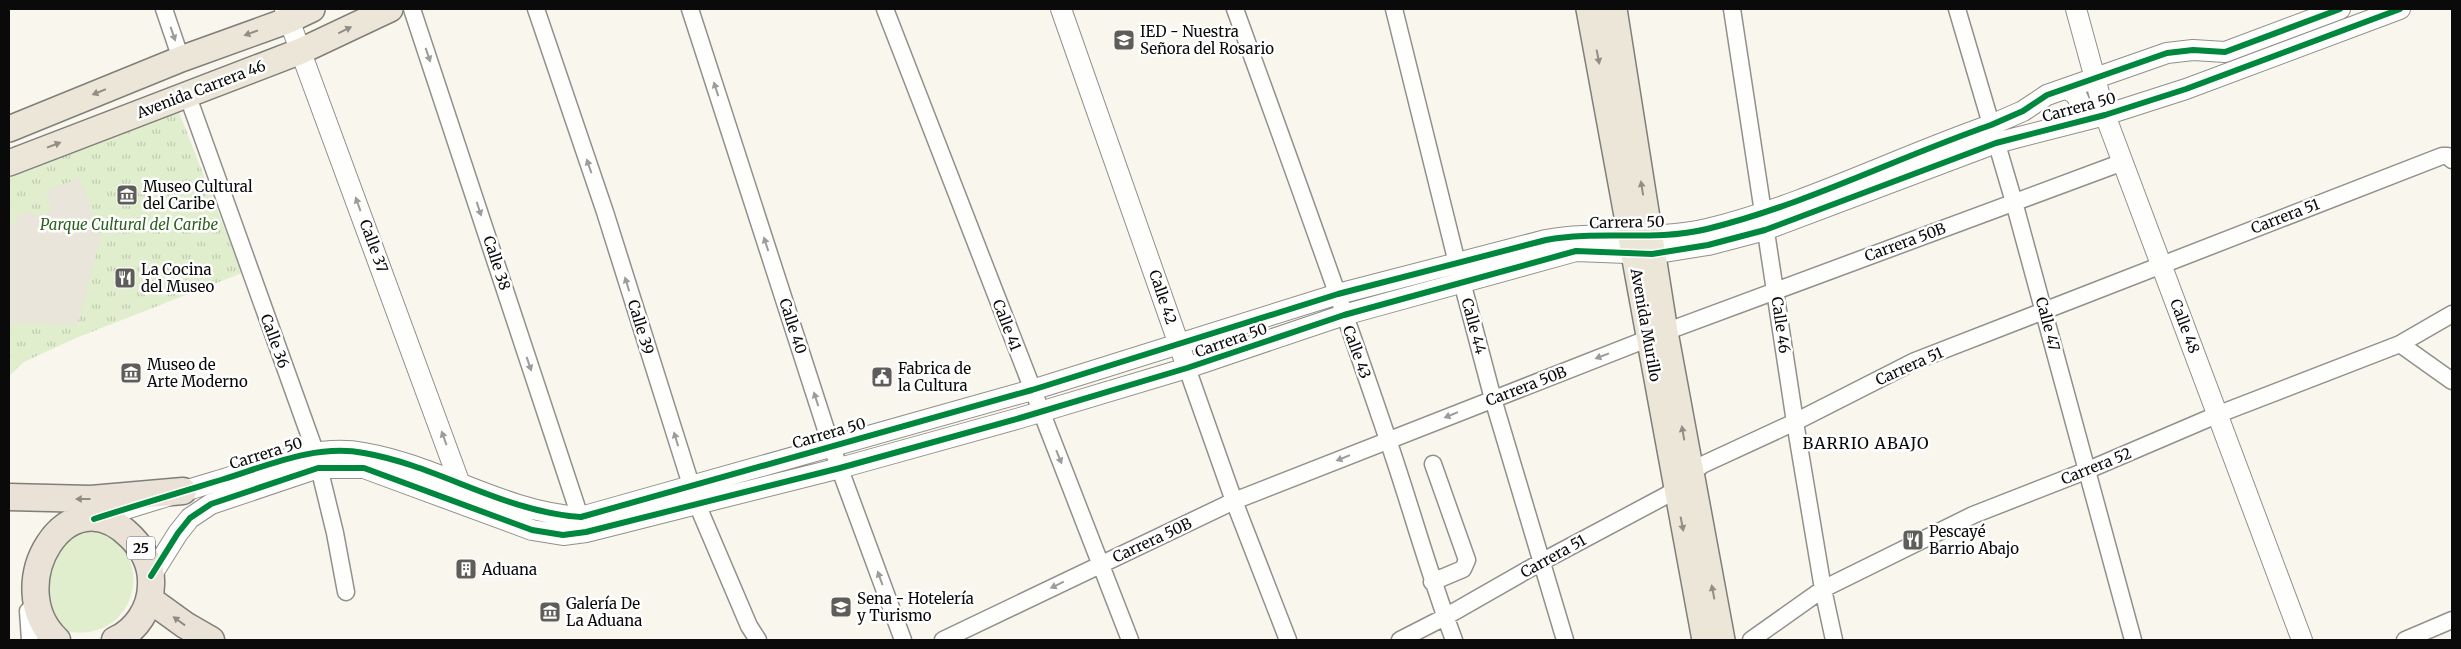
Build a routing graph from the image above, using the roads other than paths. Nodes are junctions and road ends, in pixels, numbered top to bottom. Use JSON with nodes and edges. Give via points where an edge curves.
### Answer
{"nodes":[{"id":1,"x":164,"y":9,"type":"edge"},
{"id":2,"x":312,"y":9,"type":"edge"},
{"id":3,"x":390,"y":9,"type":"edge"},
{"id":4,"x":412,"y":9,"type":"edge"},
{"id":5,"x":536,"y":9,"type":"edge"},
{"id":6,"x":690,"y":9,"type":"edge"},
{"id":7,"x":885,"y":9,"type":"edge"},
{"id":8,"x":1061,"y":9,"type":"edge"},
{"id":9,"x":1235,"y":9,"type":"edge"},
{"id":10,"x":1394,"y":9,"type":"edge"},
{"id":11,"x":1589,"y":9,"type":"edge"},
{"id":12,"x":1614,"y":9,"type":"edge"},
{"id":13,"x":1732,"y":9,"type":"edge"},
{"id":14,"x":1957,"y":9,"type":"edge"},
{"id":15,"x":2076,"y":9,"type":"edge"},
{"id":16,"x":2340,"y":9,"type":"edge"},
{"id":17,"x":2400,"y":9,"type":"edge"},
{"id":18,"x":287,"y":14,"type":"edge"},
{"id":19,"x":301,"y":51,"type":"junction"},
{"id":20,"x":181,"y":59,"type":"junction"},
{"id":21,"x":2118,"y":70,"type":"junction"},
{"id":22,"x":2094,"y":78,"type":"junction"},
{"id":23,"x":2064,"y":89,"type":"junction"},
{"id":24,"x":187,"y":94,"type":"junction"},
{"id":25,"x":2129,"y":106,"type":"junction"},
{"id":26,"x":2105,"y":115,"type":"junction"},
{"id":27,"x":2070,"y":122,"type":"junction"},
{"id":28,"x":10,"y":123,"type":"edge"},
{"id":29,"x":1994,"y":134,"type":"junction"},
{"id":30,"x":2450,"y":158,"type":"edge"},
{"id":31,"x":2123,"y":162,"type":"junction"},
{"id":32,"x":9,"y":163,"type":"edge"},
{"id":33,"x":2014,"y":202,"type":"junction"},
{"id":34,"x":1764,"y":221,"type":"junction"},
{"id":35,"x":1641,"y":245,"type":"junction"},
{"id":36,"x":1457,"y":263,"type":"junction"},
{"id":37,"x":2162,"y":264,"type":"junction"},
{"id":38,"x":1462,"y":283,"type":"junction"},
{"id":39,"x":1776,"y":290,"type":"junction"},
{"id":40,"x":1338,"y":294,"type":"junction"},
{"id":41,"x":2044,"y":312,"type":"junction"},
{"id":42,"x":2452,"y":314,"type":"edge"},
{"id":43,"x":1344,"y":315,"type":"junction"},
{"id":44,"x":1656,"y":335,"type":"junction"},
{"id":45,"x":2400,"y":344,"type":"junction"},
{"id":46,"x":1180,"y":345,"type":"junction"},
{"id":47,"x":1187,"y":368,"type":"junction"},
{"id":48,"x":2452,"y":381,"type":"edge"},
{"id":49,"x":1032,"y":390,"type":"junction"},
{"id":50,"x":1493,"y":398,"type":"junction"},
{"id":51,"x":1040,"y":412,"type":"junction"},
{"id":52,"x":2219,"y":414,"type":"junction"},
{"id":53,"x":1795,"y":422,"type":"junction"},
{"id":54,"x":1388,"y":440,"type":"junction"},
{"id":55,"x":831,"y":445,"type":"junction"},
{"id":56,"x":316,"y":460,"type":"junction"},
{"id":57,"x":1433,"y":464,"type":"dead end"},
{"id":58,"x":840,"y":468,"type":"junction"},
{"id":59,"x":2088,"y":470,"type":"junction"},
{"id":60,"x":1683,"y":480,"type":"junction"},
{"id":61,"x":460,"y":484,"type":"junction"},
{"id":62,"x":183,"y":491,"type":"junction"},
{"id":63,"x":694,"y":495,"type":"junction"},
{"id":64,"x":9,"y":499,"type":"edge"},
{"id":65,"x":1234,"y":501,"type":"junction"},
{"id":66,"x":94,"y":519,"type":"junction"},
{"id":67,"x":62,"y":523,"type":"junction"},
{"id":68,"x":583,"y":524,"type":"junction"},
{"id":69,"x":1543,"y":561,"type":"junction"},
{"id":70,"x":1101,"y":564,"type":"junction"},
{"id":71,"x":1432,"y":582,"type":"junction"},
{"id":72,"x":150,"y":587,"type":"junction"},
{"id":73,"x":1823,"y":589,"type":"junction"},
{"id":74,"x":346,"y":592,"type":"dead end"},
{"id":75,"x":22,"y":596,"type":"junction"},
{"id":76,"x":1446,"y":617,"type":"junction"},
{"id":77,"x":2452,"y":620,"type":"edge"},
{"id":78,"x":30,"y":640,"type":"edge"},
{"id":79,"x":57,"y":640,"type":"edge"},
{"id":80,"x":115,"y":640,"type":"edge"},
{"id":81,"x":211,"y":640,"type":"edge"},
{"id":82,"x":758,"y":640,"type":"edge"},
{"id":83,"x":903,"y":640,"type":"edge"},
{"id":84,"x":943,"y":640,"type":"edge"},
{"id":85,"x":1130,"y":640,"type":"edge"},
{"id":86,"x":1288,"y":640,"type":"edge"},
{"id":87,"x":1400,"y":640,"type":"edge"},
{"id":88,"x":1454,"y":640,"type":"edge"},
{"id":89,"x":1565,"y":640,"type":"edge"},
{"id":90,"x":1705,"y":640,"type":"edge"},
{"id":91,"x":1722,"y":640,"type":"edge"},
{"id":92,"x":1751,"y":640,"type":"edge"},
{"id":93,"x":1834,"y":640,"type":"edge"},
{"id":94,"x":2133,"y":640,"type":"edge"},
{"id":95,"x":2302,"y":640,"type":"edge"},
{"id":96,"x":2404,"y":640,"type":"edge"}],
"edges":[{"from":1,"to":20,"type":"street","one_way":true},
{"from":2,"to":18,"type":"main road"},
{"from":19,"to":3,"type":"main road","name":"Avenida Carrera 46","one_way":true},
{"from":4,"to":68,"type":"street","name":"Calle 38","one_way":true},
{"from":63,"to":5,"type":"street","name":"Calle 39","one_way":true,"via":[[605,212]]},
{"from":55,"to":6,"type":"street","name":"Calle 40","one_way":true},
{"from":7,"to":49,"type":"street","name":"Calle 41"},
{"from":8,"to":46,"type":"street","name":"Calle 42"},
{"from":9,"to":40,"type":"street","name":"Calle 43"},
{"from":10,"to":36,"type":"street","name":"Calle 44"},
{"from":11,"to":35,"type":"main road","name":"Avenida Murillo","one_way":true},
{"from":35,"to":12,"type":"main road","name":"Avenida Murillo","one_way":true},
{"from":13,"to":34,"type":"street","name":"Calle 46"},
{"from":14,"to":29,"type":"street","name":"Calle 47"},
{"from":15,"to":22,"type":"street","name":"Calle 48"},
{"from":16,"to":21,"type":"street","name":"Carrera 50","via":[[2225,52],[2193,50],[2167,53]]},
{"from":17,"to":25,"type":"street","name":"Carrera 50","via":[[2186,89]]},
{"from":18,"to":19,"type":"street","name":"Calle 37"},
{"from":18,"to":20,"type":"main road","one_way":true},
{"from":19,"to":24,"type":"main road","name":"Avenida Carrera 46"},
{"from":61,"to":19,"type":"street","name":"Calle 37","one_way":true},
{"from":20,"to":28,"type":"main road","one_way":true},
{"from":21,"to":22,"type":"street","name":"Carrera 50"},
{"from":21,"to":25,"type":"street","via":[[2111,80],[2111,92],[2118,102]]},
{"from":22,"to":23,"type":"street","name":"Carrera 50"},
{"from":22,"to":26,"type":"street","name":"Calle 48"},
{"from":23,"to":27,"type":"street","via":[[2075,93],[2080,103],[2079,114]]},
{"from":23,"to":29,"type":"street","name":"Carrera 50","via":[[2023,111]]},
{"from":32,"to":24,"type":"main road","name":"Avenida Carrera 46","one_way":true},
{"from":24,"to":56,"type":"street","name":"Calle 36"},
{"from":25,"to":26,"type":"street","name":"Carrera 50"},
{"from":26,"to":27,"type":"street","name":"Carrera 50"},
{"from":26,"to":31,"type":"street","name":"Calle 48"},
{"from":27,"to":29,"type":"street","name":"Carrera 50"},
{"from":29,"to":33,"type":"street","name":"Calle 47"},
{"from":29,"to":34,"type":"street","name":"Carrera 50"},
{"from":30,"to":37,"type":"street","name":"Carrera 51","via":[[2442,156]]},
{"from":31,"to":33,"type":"street","name":"Carrera 50B"},
{"from":31,"to":37,"type":"street","name":"Calle 48"},
{"from":33,"to":39,"type":"street","name":"Carrera 50B"},
{"from":33,"to":41,"type":"street","name":"Calle 47"},
{"from":34,"to":35,"type":"street","name":"Carrera 50","via":[[1708,245]]},
{"from":34,"to":39,"type":"street","name":"Calle 46"},
{"from":35,"to":36,"type":"street","name":"Carrera 50","via":[[1574,235]]},
{"from":35,"to":38,"type":"street","name":"Carrera 50","via":[[1576,251]]},
{"from":35,"to":44,"type":"main road","name":"Avenida Murillo"},
{"from":36,"to":38,"type":"street","name":"Calle 44"},
{"from":36,"to":40,"type":"street","name":"Carrera 50"},
{"from":37,"to":41,"type":"street","name":"Carrera 51"},
{"from":37,"to":52,"type":"street","name":"Calle 48"},
{"from":38,"to":43,"type":"street","name":"Carrera 50"},
{"from":38,"to":50,"type":"street","name":"Calle 44"},
{"from":39,"to":44,"type":"street","name":"Carrera 50B"},
{"from":39,"to":53,"type":"street","name":"Calle 46"},
{"from":40,"to":43,"type":"street","name":"Calle 43"},
{"from":40,"to":46,"type":"street","name":"Carrera 50"},
{"from":41,"to":53,"type":"street","name":"Carrera 51","via":[[1915,361]]},
{"from":41,"to":59,"type":"street","name":"Calle 47"},
{"from":42,"to":45,"type":"street","name":"Carrera 52"},
{"from":43,"to":47,"type":"street","name":"Carrera 50"},
{"from":43,"to":54,"type":"street","name":"Calle 43"},
{"from":44,"to":50,"type":"street","name":"Carrera 50B","one_way":true},
{"from":44,"to":60,"type":"main road","name":"Avenida Murillo"},
{"from":45,"to":48,"type":"street"},
{"from":45,"to":52,"type":"street","name":"Carrera 52"},
{"from":46,"to":47,"type":"street","name":"Calle 42"},
{"from":46,"to":49,"type":"street","name":"Carrera 50"},
{"from":47,"to":51,"type":"street","name":"Carrera 50"},
{"from":47,"to":65,"type":"street","name":"Calle 42"},
{"from":49,"to":51,"type":"street","name":"Calle 41"},
{"from":49,"to":55,"type":"street","name":"Carrera 50"},
{"from":50,"to":54,"type":"street","name":"Carrera 50B","one_way":true},
{"from":50,"to":69,"type":"street","name":"Calle 44"},
{"from":51,"to":58,"type":"street","name":"Carrera 50"},
{"from":51,"to":70,"type":"street","name":"Calle 41","one_way":true},
{"from":52,"to":59,"type":"street","name":"Carrera 52"},
{"from":52,"to":95,"type":"street","name":"Calle 48"},
{"from":53,"to":60,"type":"street","name":"Carrera 51","via":[[1702,466]]},
{"from":53,"to":73,"type":"street","name":"Calle 46"},
{"from":54,"to":65,"type":"street","name":"Carrera 50B","one_way":true},
{"from":54,"to":71,"type":"street","name":"Calle 43"},
{"from":55,"to":58,"type":"street","name":"Calle 40"},
{"from":55,"to":63,"type":"street","name":"Carrera 50"},
{"from":56,"to":61,"type":"street","name":"Carrera 50","via":[[363,452]]},
{"from":56,"to":62,"type":"street","name":"Carrera 50"},
{"from":56,"to":68,"type":"street","name":"Carrera 50","via":[[364,468],[532,530],[563,535]]},
{"from":56,"to":72,"type":"street","name":"Carrera 50","via":[[211,504],[190,518]]},
{"from":56,"to":74,"type":"street","name":"Calle 36"},
{"from":57,"to":71,"type":"street","via":[[1467,560],[1463,569]]},
{"from":58,"to":63,"type":"street","name":"Carrera 50"},
{"from":83,"to":58,"type":"street","name":"Calle 40","one_way":true},
{"from":59,"to":73,"type":"street","name":"Carrera 52","via":[[1973,515]]},
{"from":59,"to":94,"type":"street","name":"Calle 47"},
{"from":60,"to":69,"type":"street","name":"Carrera 51","via":[[1667,495]]},
{"from":60,"to":90,"type":"main road","name":"Avenida Murillo","one_way":true},
{"from":91,"to":60,"type":"main road","name":"Avenida Murillo","one_way":true},
{"from":61,"to":68,"type":"street","name":"Carrera 50","via":[[527,510]]},
{"from":62,"to":64,"type":"highway","one_way":true,"via":[[91,499]]},
{"from":62,"to":66,"type":"street","name":"Carrera 50"},
{"from":63,"to":68,"type":"street","name":"Carrera 50"},
{"from":63,"to":82,"type":"street","name":"Calle 39","via":[[748,626]]},
{"from":64,"to":67,"type":"highway"},
{"from":65,"to":70,"type":"street","name":"Carrera 50B"},
{"from":65,"to":86,"type":"street","name":"Calle 42"},
{"from":66,"to":67,"type":"highway","number":"25"},
{"from":66,"to":72,"type":"highway","number":"25","via":[[111,523],[138,544],[147,559]]},
{"from":67,"to":75,"type":"highway","number":"25","via":[[46,533],[25,562]]},
{"from":69,"to":76,"type":"street","name":"Carrera 51"},
{"from":69,"to":89,"type":"street","name":"Calle 44"},
{"from":70,"to":84,"type":"street","name":"Carrera 50B","one_way":true},
{"from":70,"to":85,"type":"street","name":"Calle 41"},
{"from":71,"to":76,"type":"street","name":"Calle 43"},
{"from":72,"to":80,"type":"highway","via":[[142,615],[132,629]]},
{"from":81,"to":72,"type":"highway","one_way":true,"via":[[184,625]]},
{"from":73,"to":92,"type":"street","name":"Carrera 52"},
{"from":73,"to":93,"type":"street","name":"Calle 46"},
{"from":75,"to":78,"type":"street"},
{"from":75,"to":79,"type":"highway","via":[[36,623]]},
{"from":76,"to":87,"type":"street","name":"Carrera 51"},
{"from":76,"to":88,"type":"street","name":"Calle 43"},
{"from":77,"to":96,"type":"street"}]}
